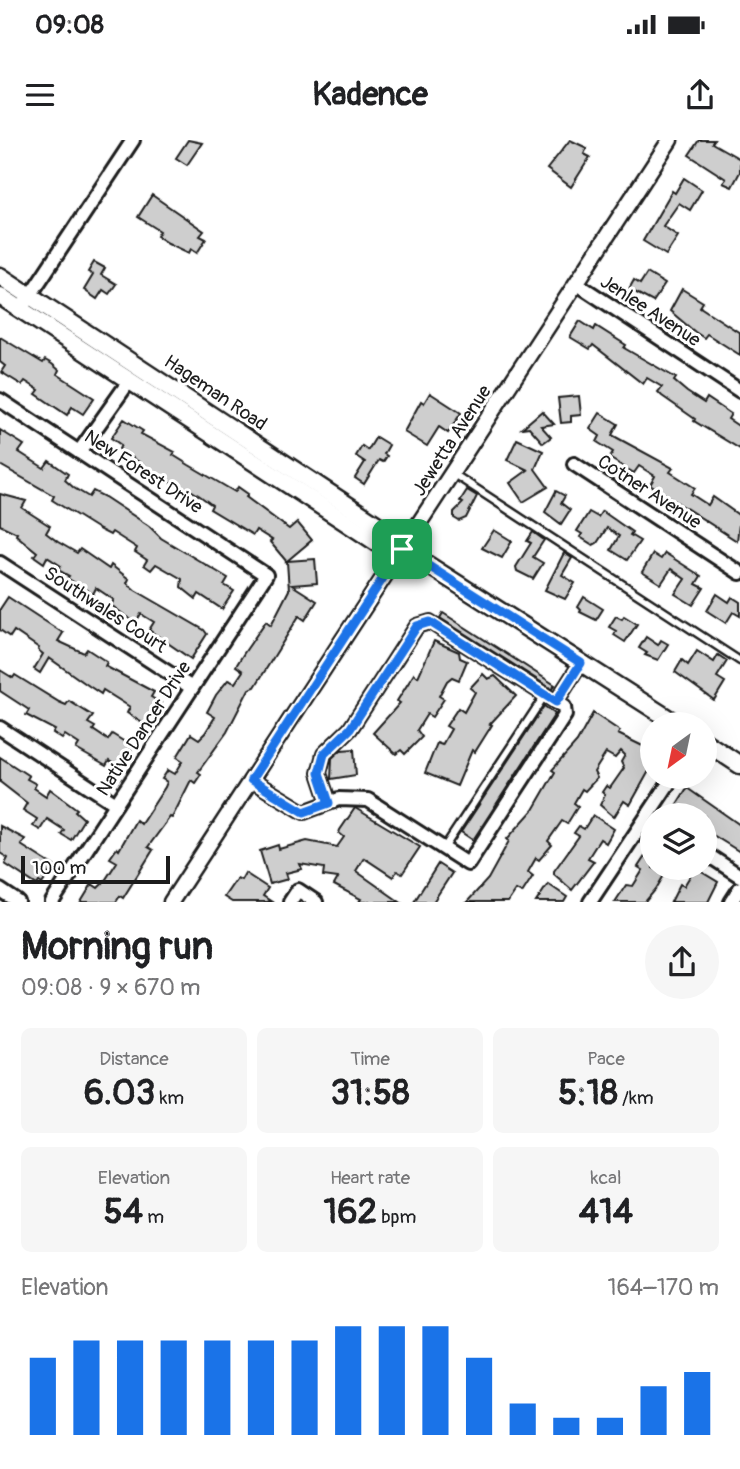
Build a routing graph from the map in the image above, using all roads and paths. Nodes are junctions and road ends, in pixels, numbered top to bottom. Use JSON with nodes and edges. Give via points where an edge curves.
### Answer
{"nodes":[{"id":1,"x":133,"y":140,"type":"edge"},
{"id":2,"x":670,"y":140,"type":"edge"},
{"id":3,"x":0,"y":276,"type":"edge"},
{"id":4,"x":576,"y":284,"type":"junction"},
{"id":5,"x":0,"y":296,"type":"edge"},
{"id":6,"x":26,"y":302,"type":"junction"},
{"id":7,"x":130,"y":380,"type":"junction"},
{"id":8,"x":740,"y":391,"type":"edge"},
{"id":9,"x":0,"y":400,"type":"edge"},
{"id":10,"x":79,"y":452,"type":"junction"},
{"id":11,"x":574,"y":464,"type":"dead end"},
{"id":12,"x":452,"y":473,"type":"junction"},
{"id":13,"x":402,"y":549,"type":"junction"},
{"id":14,"x":0,"y":563,"type":"edge"},
{"id":15,"x":740,"y":573,"type":"edge"},
{"id":16,"x":266,"y":575,"type":"joint"},
{"id":17,"x":740,"y":661,"type":"edge"},
{"id":18,"x":581,"y":663,"type":"junction"},
{"id":19,"x":192,"y":688,"type":"junction"},
{"id":20,"x":545,"y":695,"type":"junction"},
{"id":21,"x":556,"y":702,"type":"junction"},
{"id":22,"x":658,"y":712,"type":"edge"},
{"id":23,"x":0,"y":728,"type":"edge"},
{"id":24,"x":718,"y":751,"type":"edge"},
{"id":25,"x":740,"y":765,"type":"edge"},
{"id":26,"x":251,"y":780,"type":"junction"},
{"id":27,"x":329,"y":803,"type":"junction"},
{"id":28,"x":116,"y":804,"type":"junction"},
{"id":29,"x":640,"y":831,"type":"edge"},
{"id":30,"x":444,"y":848,"type":"junction"},
{"id":31,"x":717,"y":861,"type":"edge"},
{"id":32,"x":740,"y":876,"type":"edge"},
{"id":33,"x":740,"y":888,"type":"edge"},
{"id":34,"x":0,"y":890,"type":"edge"},
{"id":35,"x":18,"y":902,"type":"edge"},
{"id":36,"x":52,"y":902,"type":"edge"},
{"id":37,"x":171,"y":902,"type":"edge"},
{"id":38,"x":290,"y":902,"type":"edge"},
{"id":39,"x":316,"y":902,"type":"edge"},
{"id":40,"x":590,"y":902,"type":"edge"},
{"id":41,"x":731,"y":902,"type":"edge"}],
"edges":[{"from":1,"to":6,"type":"street"},
{"from":2,"to":4,"type":"street","name":"Jewetta Avenue"},
{"from":3,"to":6,"type":"main road","name":"Hageman Road"},
{"from":4,"to":8,"type":"street","name":"Jenlee Avenue"},
{"from":4,"to":12,"type":"street","name":"Jewetta Avenue"},
{"from":5,"to":6,"type":"main road","name":"Hageman Road"},
{"from":6,"to":7,"type":"main road","name":"Hageman Road"},
{"from":6,"to":13,"type":"main road","name":"Hageman Road","via":[[387,531]]},
{"from":7,"to":10,"type":"street"},
{"from":7,"to":13,"type":"main road","name":"Hageman Road","via":[[379,544]]},
{"from":9,"to":10,"type":"street","name":"New Forest Drive"},
{"from":10,"to":16,"type":"street","name":"New Forest Drive"},
{"from":11,"to":15,"type":"street","name":"Cotner Avenue"},
{"from":12,"to":13,"type":"street","name":"Jewetta Avenue"},
{"from":12,"to":17,"type":"lane"},
{"from":13,"to":18,"type":"main road","name":"Hageman Road"},
{"from":13,"to":26,"type":"street","name":"Jewetta Avenue"},
{"from":14,"to":19,"type":"street","name":"Southwales Court"},
{"from":16,"to":19,"type":"street","name":"Native Dancer Drive"},
{"from":18,"to":21,"type":"street"},
{"from":18,"to":22,"type":"main road","name":"Hageman Road"},
{"from":19,"to":28,"type":"street","name":"Native Dancer Drive"},
{"from":20,"to":21,"type":"street"},
{"from":20,"to":27,"type":"street","via":[[424,622],[350,729],[324,754],[319,773]]},
{"from":20,"to":30,"type":"lane"},
{"from":21,"to":30,"type":"street","via":[[564,707],[565,715],[468,864]]},
{"from":23,"to":28,"type":"street"},
{"from":24,"to":25,"type":"main road"},
{"from":26,"to":27,"type":"street","via":[[304,812]]},
{"from":26,"to":37,"type":"street","name":"Jewetta Avenue"},
{"from":27,"to":30,"type":"street","via":[[368,800]]},
{"from":28,"to":36,"type":"street","name":"Native Dancer Drive"},
{"from":29,"to":40,"type":"street"},
{"from":31,"to":32,"type":"street"},
{"from":33,"to":41,"type":"street"},
{"from":34,"to":35,"type":"street"},
{"from":38,"to":39,"type":"street","via":[[298,890]]}]}
